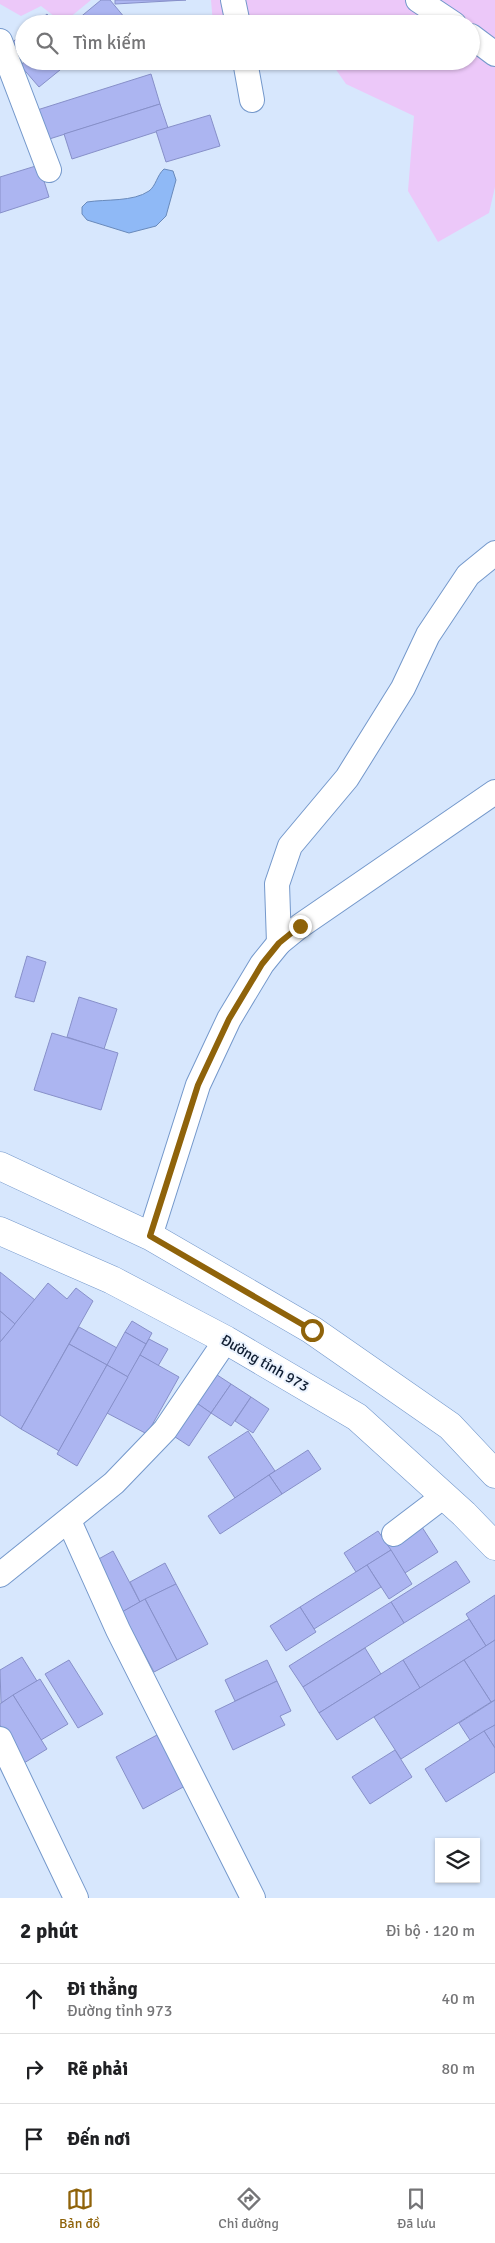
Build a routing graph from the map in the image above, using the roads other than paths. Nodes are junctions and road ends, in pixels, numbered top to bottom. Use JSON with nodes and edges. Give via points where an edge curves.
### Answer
{"nodes":[{"id":1,"x":233,"y":0,"type":"edge"},
{"id":2,"x":418,"y":0,"type":"edge"},
{"id":3,"x":236,"y":15,"type":"edge"},
{"id":4,"x":440,"y":15,"type":"edge"},
{"id":5,"x":0,"y":41,"type":"edge"},
{"id":6,"x":480,"y":42,"type":"edge"},
{"id":7,"x":495,"y":53,"type":"edge"},
{"id":8,"x":247,"y":70,"type":"edge"},
{"id":9,"x":252,"y":100,"type":"dead end"},
{"id":10,"x":49,"y":170,"type":"dead end"},
{"id":11,"x":495,"y":553,"type":"edge"},
{"id":12,"x":495,"y":792,"type":"edge"},
{"id":13,"x":279,"y":943,"type":"junction"},
{"id":14,"x":0,"y":1166,"type":"edge"},
{"id":15,"x":0,"y":1231,"type":"edge"},
{"id":16,"x":150,"y":1236,"type":"junction"},
{"id":17,"x":226,"y":1340,"type":"junction"},
{"id":18,"x":495,"y":1474,"type":"edge"},
{"id":19,"x":444,"y":1496,"type":"junction"},
{"id":20,"x":69,"y":1521,"type":"junction"},
{"id":21,"x":394,"y":1534,"type":"dead end"},
{"id":22,"x":495,"y":1546,"type":"edge"},
{"id":23,"x":0,"y":1574,"type":"edge"},
{"id":24,"x":0,"y":1739,"type":"edge"},
{"id":25,"x":76,"y":1898,"type":"edge"},
{"id":26,"x":252,"y":1898,"type":"edge"}],
"edges":[{"from":1,"to":3,"type":"street"},
{"from":2,"to":4,"type":"street"},
{"from":5,"to":10,"type":"street"},
{"from":6,"to":7,"type":"street"},
{"from":8,"to":9,"type":"street"},
{"from":11,"to":13,"type":"street","via":[[468,576],[428,636],[403,688],[347,778],[290,846],[277,884]]},
{"from":12,"to":13,"type":"street"},
{"from":13,"to":16,"type":"street","via":[[262,964],[229,1019],[198,1085]]},
{"from":14,"to":16,"type":"main road"},
{"from":15,"to":17,"type":"main road","name":"Đường tỉnh 973","via":[[112,1280]]},
{"from":16,"to":18,"type":"main road","via":[[312,1330],[450,1426]]},
{"from":17,"to":19,"type":"main road","name":"Đường tỉnh 973","via":[[357,1417]]},
{"from":17,"to":20,"type":"street","via":[[165,1430],[114,1483]]},
{"from":19,"to":21,"type":"street"},
{"from":19,"to":22,"type":"main road","name":"Đường tỉnh 973"},
{"from":20,"to":23,"type":"street"},
{"from":20,"to":26,"type":"street","via":[[118,1630]]},
{"from":24,"to":25,"type":"street"}]}
